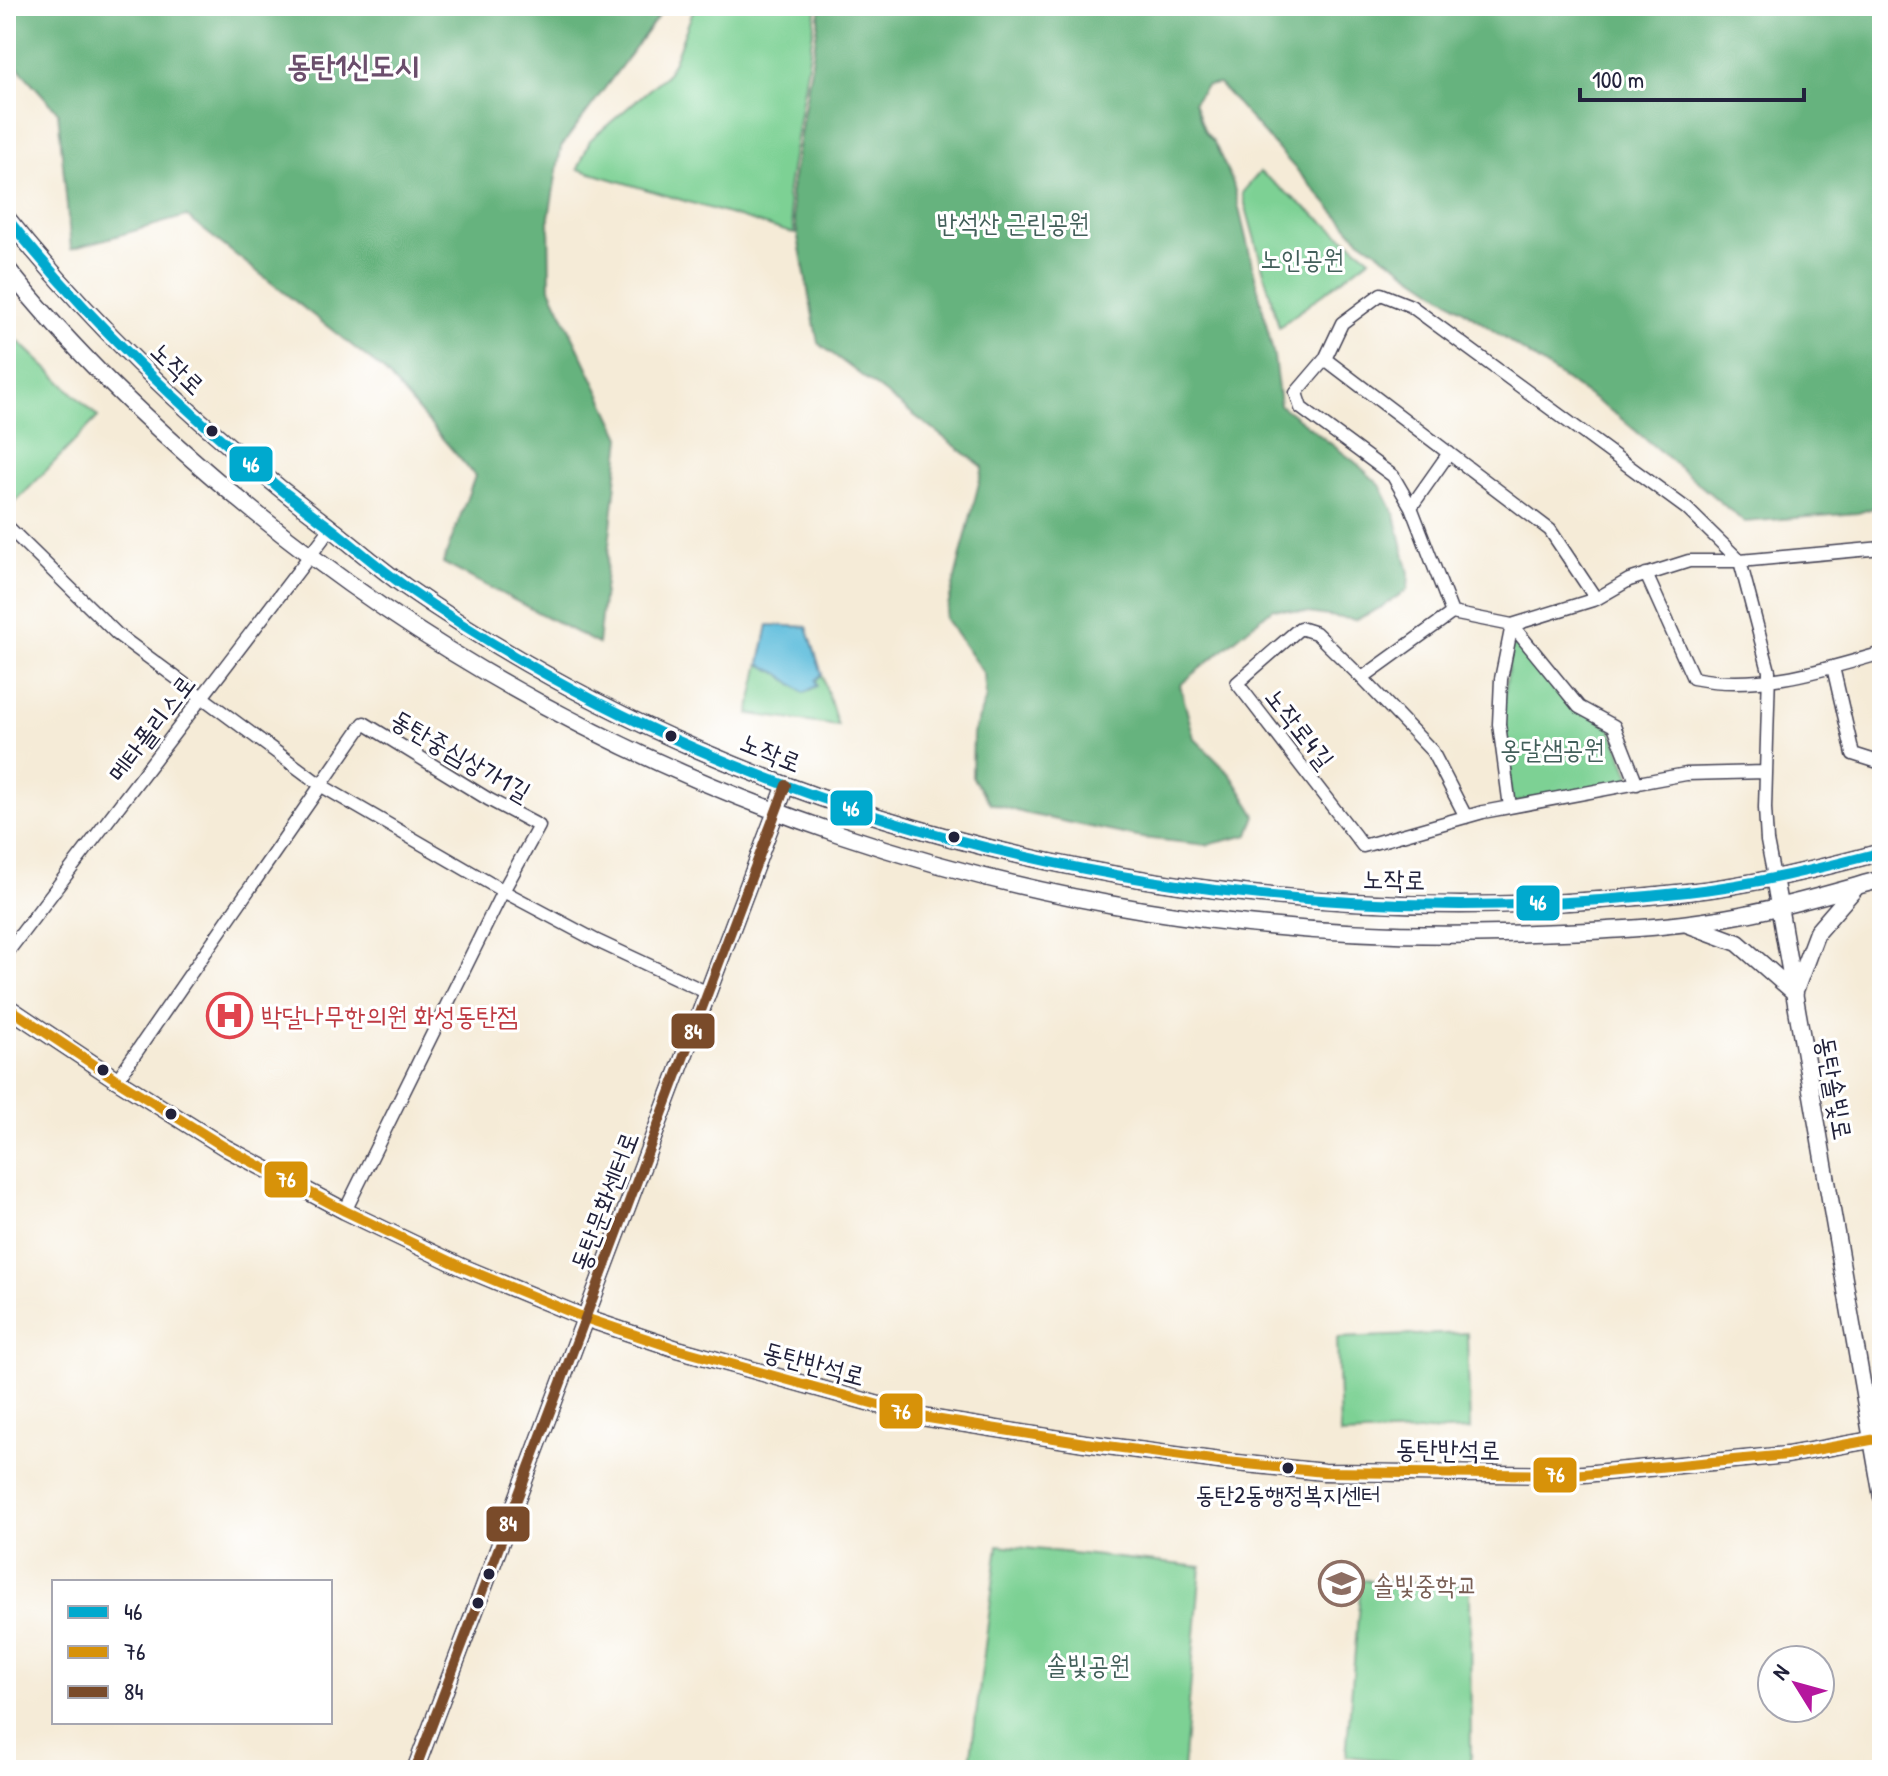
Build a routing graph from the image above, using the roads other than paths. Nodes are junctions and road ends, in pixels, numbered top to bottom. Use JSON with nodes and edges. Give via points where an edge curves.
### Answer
{"nodes":[{"id":1,"x":6,"y":217,"type":"edge"},
{"id":2,"x":6,"y":267,"type":"edge"},
{"id":3,"x":1325,"y":359,"type":"junction"},
{"id":4,"x":1449,"y":453,"type":"junction"},
{"id":5,"x":1411,"y":507,"type":"junction"},
{"id":6,"x":6,"y":525,"type":"edge"},
{"id":7,"x":331,"y":528,"type":"junction"},
{"id":8,"x":1882,"y":548,"type":"edge"},
{"id":9,"x":310,"y":555,"type":"junction"},
{"id":10,"x":1740,"y":561,"type":"junction"},
{"id":11,"x":1646,"y":574,"type":"junction"},
{"id":12,"x":402,"y":585,"type":"junction"},
{"id":13,"x":1596,"y":599,"type":"junction"},
{"id":14,"x":384,"y":608,"type":"junction"},
{"id":15,"x":1452,"y":613,"type":"junction"},
{"id":16,"x":1512,"y":625,"type":"junction"},
{"id":17,"x":1882,"y":653,"type":"edge"},
{"id":18,"x":1833,"y":667,"type":"junction"},
{"id":19,"x":1362,"y":678,"type":"junction"},
{"id":20,"x":1769,"y":681,"type":"junction"},
{"id":21,"x":201,"y":698,"type":"junction"},
{"id":22,"x":694,"y":746,"type":"junction"},
{"id":23,"x":1882,"y":758,"type":"edge"},
{"id":24,"x":1766,"y":772,"type":"junction"},
{"id":25,"x":682,"y":773,"type":"junction"},
{"id":26,"x":1637,"y":784,"type":"junction"},
{"id":27,"x":786,"y":785,"type":"junction"},
{"id":28,"x":322,"y":786,"type":"junction"},
{"id":29,"x":1510,"y":807,"type":"junction"},
{"id":30,"x":776,"y":812,"type":"junction"},
{"id":31,"x":880,"y":817,"type":"junction"},
{"id":32,"x":1466,"y":817,"type":"junction"},
{"id":33,"x":870,"y":845,"type":"junction"},
{"id":34,"x":1882,"y":852,"type":"edge"},
{"id":35,"x":1853,"y":859,"type":"junction"},
{"id":36,"x":1774,"y":877,"type":"junction"},
{"id":37,"x":1882,"y":879,"type":"edge"},
{"id":38,"x":1858,"y":885,"type":"junction"},
{"id":39,"x":503,"y":891,"type":"junction"},
{"id":40,"x":1684,"y":892,"type":"junction"},
{"id":41,"x":1779,"y":906,"type":"junction"},
{"id":42,"x":1682,"y":922,"type":"junction"},
{"id":43,"x":6,"y":954,"type":"edge"},
{"id":44,"x":708,"y":993,"type":"junction"},
{"id":45,"x":1795,"y":993,"type":"junction"},
{"id":46,"x":6,"y":1006,"type":"edge"},
{"id":47,"x":117,"y":1080,"type":"junction"},
{"id":48,"x":345,"y":1211,"type":"junction"},
{"id":49,"x":585,"y":1318,"type":"junction"},
{"id":50,"x":1877,"y":1439,"type":"edge"},
{"id":51,"x":1882,"y":1497,"type":"edge"},
{"id":52,"x":415,"y":1770,"type":"edge"}],
"edges":[{"from":1,"to":7,"type":"street","name":"노작로","via":[[142,367],[230,448]]},
{"from":2,"to":9,"type":"street","name":"노작로","via":[[119,390],[210,476]]},
{"from":3,"to":4,"type":"street"},
{"from":3,"to":5,"type":"street","via":[[1296,393],[1301,408],[1393,476]]},
{"from":3,"to":10,"type":"street","via":[[1342,323],[1381,294],[1411,306],[1687,509]]},
{"from":4,"to":5,"type":"street"},
{"from":4,"to":13,"type":"street","via":[[1550,530]]},
{"from":5,"to":15,"type":"street"},
{"from":6,"to":21,"type":"street","via":[[117,634]]},
{"from":7,"to":9,"type":"street","name":"메타폴리스로"},
{"from":7,"to":12,"type":"street","name":"노작로"},
{"from":8,"to":10,"type":"street"},
{"from":9,"to":14,"type":"street","name":"노작로"},
{"from":9,"to":21,"type":"street","name":"메타폴리스로"},
{"from":10,"to":11,"type":"street","via":[[1689,561]]},
{"from":10,"to":20,"type":"street"},
{"from":11,"to":13,"type":"street"},
{"from":11,"to":20,"type":"street","via":[[1693,678]]},
{"from":12,"to":14,"type":"street","via":[[386,590]]},
{"from":12,"to":22,"type":"street","name":"노작로","via":[[539,669]]},
{"from":13,"to":16,"type":"street"},
{"from":14,"to":25,"type":"street","name":"노작로","via":[[520,693]]},
{"from":15,"to":16,"type":"street"},
{"from":15,"to":19,"type":"street"},
{"from":16,"to":26,"type":"street","via":[[1579,707],[1614,726]]},
{"from":16,"to":29,"type":"street","via":[[1499,724]]},
{"from":17,"to":18,"type":"street"},
{"from":18,"to":20,"type":"street"},
{"from":18,"to":23,"type":"street","via":[[1853,754]]},
{"from":19,"to":32,"type":"street","name":"노작로4길","via":[[1432,751]]},
{"from":19,"to":32,"type":"street","name":"노작로4길","via":[[1316,633],[1300,628],[1237,683],[1363,846]]},
{"from":20,"to":24,"type":"street"},
{"from":21,"to":28,"type":"street"},
{"from":21,"to":43,"type":"street","name":"메타폴리스로"},
{"from":22,"to":25,"type":"street","via":[[696,762]]},
{"from":22,"to":27,"type":"street","name":"노작로"},
{"from":24,"to":26,"type":"street","name":"노작로4길","via":[[1686,774]]},
{"from":24,"to":36,"type":"street","via":[[1767,841]]},
{"from":25,"to":30,"type":"street","name":"노작로"},
{"from":26,"to":29,"type":"street","name":"노작로4길"},
{"from":27,"to":30,"type":"street","name":"동탄문화센터로"},
{"from":27,"to":31,"type":"street","name":"노작로"},
{"from":28,"to":39,"type":"street"},
{"from":28,"to":39,"type":"street","name":"동탄중심상가1길","via":[[364,723],[539,826]]},
{"from":28,"to":47,"type":"street","name":"동탄중심상가1길"},
{"from":29,"to":32,"type":"street","name":"노작로4길"},
{"from":30,"to":33,"type":"street","name":"노작로"},
{"from":30,"to":44,"type":"street","name":"동탄문화센터로"},
{"from":31,"to":33,"type":"street","via":[[866,828]]},
{"from":31,"to":40,"type":"street","name":"노작로","via":[[1086,870],[1264,896],[1462,905]]},
{"from":33,"to":42,"type":"street","name":"노작로","via":[[1035,889],[1155,912],[1276,927],[1449,935]]},
{"from":34,"to":35,"type":"street","name":"노작로"},
{"from":35,"to":36,"type":"street","name":"노작로"},
{"from":35,"to":38,"type":"street","via":[[1841,877],[1846,885]]},
{"from":36,"to":40,"type":"street","name":"노작로"},
{"from":36,"to":41,"type":"street","name":"동탄솔빛로"},
{"from":37,"to":38,"type":"street","name":"노작로"},
{"from":38,"to":41,"type":"street","name":"노작로"},
{"from":38,"to":45,"type":"street","via":[[1817,932]]},
{"from":39,"to":44,"type":"street"},
{"from":39,"to":48,"type":"street","name":"동탄중심상가1길"},
{"from":40,"to":42,"type":"street","via":[[1695,906]]},
{"from":41,"to":42,"type":"street","name":"노작로"},
{"from":41,"to":45,"type":"street","name":"동탄솔빛로"},
{"from":42,"to":45,"type":"street","via":[[1738,943]]},
{"from":44,"to":49,"type":"street","name":"동탄문화센터로"},
{"from":45,"to":50,"type":"street","name":"동탄솔빛로"},
{"from":46,"to":47,"type":"street","name":"동탄반석로"},
{"from":47,"to":48,"type":"street","name":"동탄반석로","via":[[226,1148]]},
{"from":48,"to":49,"type":"street","name":"동탄반석로"},
{"from":49,"to":50,"type":"street","name":"동탄반석로","via":[[922,1417],[1294,1470],[1573,1475],[1787,1455]]},
{"from":49,"to":52,"type":"street","name":"동탄문화센터로"},
{"from":50,"to":51,"type":"street","name":"동탄솔빛로"}]}
